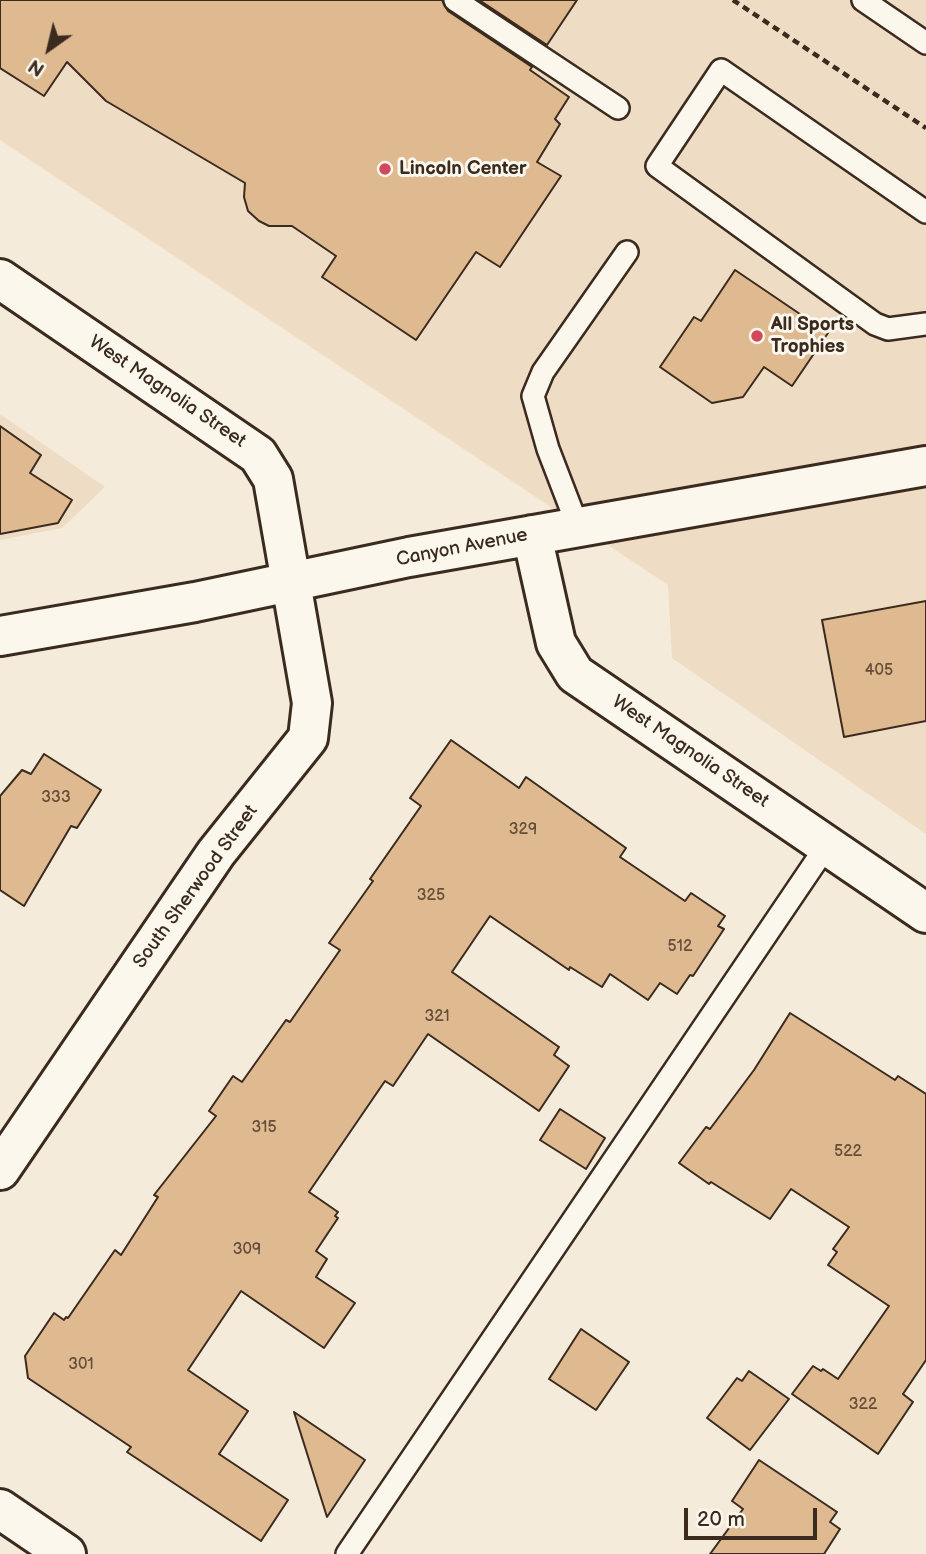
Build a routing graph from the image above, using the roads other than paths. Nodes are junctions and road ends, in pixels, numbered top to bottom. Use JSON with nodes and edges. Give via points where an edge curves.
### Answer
{"nodes":[{"id":1,"x":455,"y":0,"type":"edge"},
{"id":2,"x":863,"y":0,"type":"edge"},
{"id":3,"x":926,"y":43,"type":"edge"},
{"id":4,"x":618,"y":108,"type":"dead end"},
{"id":5,"x":926,"y":212,"type":"edge"},
{"id":6,"x":627,"y":252,"type":"dead end"},
{"id":7,"x":0,"y":279,"type":"edge"},
{"id":8,"x":926,"y":324,"type":"edge"},
{"id":9,"x":926,"y":466,"type":"edge"},
{"id":10,"x":578,"y":527,"type":"junction"},
{"id":11,"x":533,"y":535,"type":"junction"},
{"id":12,"x":292,"y":582,"type":"junction"},
{"id":13,"x":0,"y":636,"type":"edge"},
{"id":14,"x":827,"y":845,"type":"junction"},
{"id":15,"x":926,"y":913,"type":"edge"},
{"id":16,"x":0,"y":1170,"type":"edge"},
{"id":17,"x":0,"y":1509,"type":"edge"},
{"id":18,"x":66,"y":1554,"type":"edge"},
{"id":19,"x":347,"y":1554,"type":"edge"}],
"edges":[{"from":1,"to":4,"type":"lane"},
{"from":2,"to":3,"type":"lane"},
{"from":5,"to":8,"type":"lane","via":[[721,70],[657,166],[875,324],[888,330]]},
{"from":6,"to":10,"type":"lane","via":[[543,372],[533,396]]},
{"from":7,"to":12,"type":"street","name":"West Magnolia Street","via":[[258,455],[273,479]]},
{"from":9,"to":10,"type":"street","name":"Canyon Avenue"},
{"from":10,"to":11,"type":"street","name":"Canyon Avenue"},
{"from":11,"to":12,"type":"street","name":"Canyon Avenue"},
{"from":11,"to":14,"type":"street","name":"West Magnolia Street","via":[[556,643],[575,674]]},
{"from":12,"to":13,"type":"street","name":"Canyon Avenue"},
{"from":12,"to":16,"type":"street","name":"South Sherwood Street","via":[[312,703],[308,738],[216,853]]},
{"from":14,"to":15,"type":"street","name":"West Magnolia Street"},
{"from":14,"to":19,"type":"lane"},
{"from":17,"to":18,"type":"street"}]}
